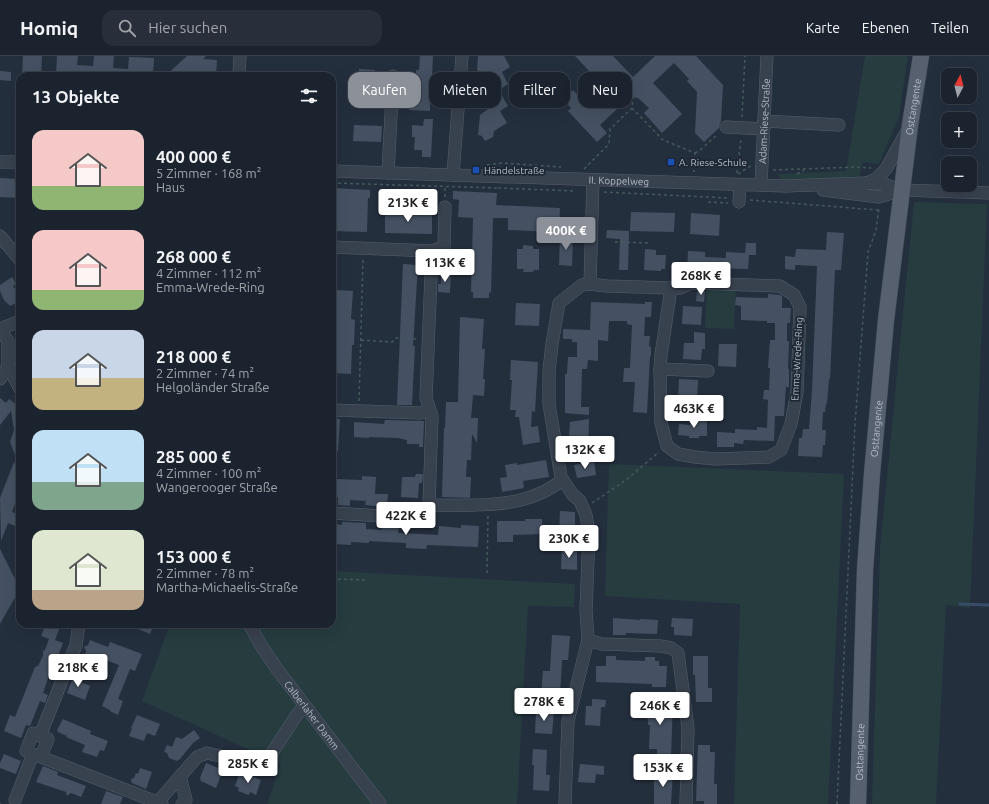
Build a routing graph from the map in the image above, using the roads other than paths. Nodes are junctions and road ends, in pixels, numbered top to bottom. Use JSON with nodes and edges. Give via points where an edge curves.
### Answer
{"nodes":[{"id":1,"x":240,"y":56,"type":"edge"},
{"id":2,"x":462,"y":56,"type":"edge"},
{"id":3,"x":767,"y":56,"type":"edge"},
{"id":4,"x":921,"y":56,"type":"edge"},
{"id":5,"x":239,"y":72,"type":"edge"},
{"id":6,"x":391,"y":108,"type":"edge"},
{"id":7,"x":764,"y":125,"type":"junction"},
{"id":8,"x":838,"y":125,"type":"dead end"},
{"id":9,"x":910,"y":125,"type":"junction"},
{"id":10,"x":726,"y":126,"type":"road end"},
{"id":11,"x":0,"y":162,"type":"edge"},
{"id":12,"x":16,"y":162,"type":"edge"},
{"id":13,"x":336,"y":171,"type":"edge"},
{"id":14,"x":388,"y":173,"type":"junction"},
{"id":15,"x":453,"y":175,"type":"junction"},
{"id":16,"x":592,"y":180,"type":"junction"},
{"id":17,"x":738,"y":180,"type":"junction"},
{"id":18,"x":868,"y":182,"type":"junction"},
{"id":19,"x":761,"y":185,"type":"junction"},
{"id":20,"x":786,"y":186,"type":"junction"},
{"id":21,"x":901,"y":190,"type":"junction"},
{"id":22,"x":989,"y":193,"type":"edge"},
{"id":23,"x":879,"y":197,"type":"junction"},
{"id":24,"x":736,"y":201,"type":"road end"},
{"id":25,"x":445,"y":206,"type":"dead end"},
{"id":26,"x":899,"y":212,"type":"junction"},
{"id":27,"x":0,"y":236,"type":"edge"},
{"id":28,"x":336,"y":247,"type":"edge"},
{"id":29,"x":432,"y":251,"type":"junction"},
{"id":30,"x":16,"y":255,"type":"edge"},
{"id":31,"x":590,"y":284,"type":"junction"},
{"id":32,"x":671,"y":288,"type":"junction"},
{"id":33,"x":16,"y":323,"type":"edge"},
{"id":34,"x":0,"y":330,"type":"edge"},
{"id":35,"x":16,"y":332,"type":"edge"},
{"id":36,"x":8,"y":341,"type":"junction"},
{"id":37,"x":8,"y":366,"type":"junction"},
{"id":38,"x":660,"y":369,"type":"junction"},
{"id":39,"x":708,"y":371,"type":"dead end"},
{"id":40,"x":0,"y":381,"type":"edge"},
{"id":41,"x":16,"y":381,"type":"edge"},
{"id":42,"x":16,"y":385,"type":"edge"},
{"id":43,"x":336,"y":410,"type":"edge"},
{"id":44,"x":429,"y":410,"type":"junction"},
{"id":45,"x":562,"y":480,"type":"junction"},
{"id":46,"x":429,"y":505,"type":"junction"},
{"id":47,"x":336,"y":513,"type":"edge"},
{"id":48,"x":78,"y":628,"type":"edge"},
{"id":49,"x":251,"y":628,"type":"edge"},
{"id":50,"x":588,"y":640,"type":"junction"},
{"id":51,"x":304,"y":706,"type":"junction"},
{"id":52,"x":33,"y":754,"type":"junction"},
{"id":53,"x":180,"y":776,"type":"junction"},
{"id":54,"x":15,"y":800,"type":"dead end"},
{"id":55,"x":160,"y":803,"type":"edge"},
{"id":56,"x":182,"y":804,"type":"edge"},
{"id":57,"x":380,"y":804,"type":"edge"},
{"id":58,"x":565,"y":804,"type":"edge"},
{"id":59,"x":686,"y":804,"type":"edge"},
{"id":60,"x":858,"y":804,"type":"edge"}],
"edges":[{"from":1,"to":5,"type":"street"},
{"from":2,"to":15,"type":"street"},
{"from":3,"to":7,"type":"street","name":"Adam-Riese-Straße"},
{"from":4,"to":9,"type":"main road","name":"Osttangente"},
{"from":6,"to":14,"type":"street"},
{"from":7,"to":8,"type":"street"},
{"from":7,"to":10,"type":"street"},
{"from":7,"to":19,"type":"street","name":"Adam-Riese-Straße"},
{"from":9,"to":18,"type":"street","via":[[886,169],[876,179]]},
{"from":9,"to":21,"type":"main road","name":"Osttangente"},
{"from":11,"to":12,"type":"street"},
{"from":13,"to":14,"type":"street","name":"II. Koppelweg"},
{"from":14,"to":15,"type":"street","name":"II. Koppelweg"},
{"from":15,"to":16,"type":"street","name":"II. Koppelweg"},
{"from":16,"to":17,"type":"street","name":"II. Koppelweg"},
{"from":16,"to":31,"type":"street","via":[[596,241]]},
{"from":17,"to":19,"type":"street","name":"II. Koppelweg"},
{"from":17,"to":24,"type":"street"},
{"from":18,"to":20,"type":"street","name":"II. Koppelweg"},
{"from":18,"to":21,"type":"street","name":"II. Koppelweg"},
{"from":19,"to":20,"type":"street","name":"II. Koppelweg"},
{"from":20,"to":23,"type":"street","name":"II. Koppelweg"},
{"from":21,"to":22,"type":"street","name":"II. Koppelweg"},
{"from":21,"to":23,"type":"street","name":"II. Koppelweg"},
{"from":21,"to":26,"type":"main road","name":"Osttangente"},
{"from":23,"to":26,"type":"street"},
{"from":25,"to":29,"type":"street","via":[[444,247]]},
{"from":26,"to":60,"type":"main road","name":"Osttangente","via":[[886,320],[865,563]]},
{"from":27,"to":30,"type":"street"},
{"from":28,"to":29,"type":"street"},
{"from":29,"to":44,"type":"street","via":[[426,398]]},
{"from":31,"to":32,"type":"street","name":"Emma-Wrede-Ring"},
{"from":31,"to":45,"type":"street","via":[[582,285],[559,303],[552,344],[549,404]]},
{"from":32,"to":38,"type":"street"},
{"from":32,"to":38,"type":"street","name":"Emma-Wrede-Ring","via":[[680,288],[691,283],[780,286],[794,295],[800,307],[797,392],[791,424],[781,450],[769,457],[715,459],[678,454],[667,446],[661,423]]},
{"from":33,"to":34,"type":"street"},
{"from":34,"to":36,"type":"street"},
{"from":35,"to":36,"type":"street"},
{"from":36,"to":37,"type":"street"},
{"from":37,"to":40,"type":"street"},
{"from":37,"to":41,"type":"street"},
{"from":38,"to":39,"type":"street"},
{"from":40,"to":42,"type":"street"},
{"from":43,"to":44,"type":"street","via":[[421,413]]},
{"from":44,"to":46,"type":"street","via":[[432,416]]},
{"from":45,"to":46,"type":"street","via":[[553,488],[523,499],[487,505]]},
{"from":45,"to":50,"type":"street","via":[[580,501],[589,533],[586,610]]},
{"from":46,"to":47,"type":"street","via":[[416,518]]},
{"from":48,"to":52,"type":"street","via":[[76,645],[40,736],[48,739]]},
{"from":49,"to":51,"type":"street","name":"Calberlaher Damm"},
{"from":50,"to":58,"type":"street","via":[[568,721]]},
{"from":50,"to":59,"type":"street","via":[[602,644],[660,646],[671,648],[678,653],[688,728]]},
{"from":51,"to":53,"type":"street","via":[[268,759],[261,764],[207,753],[196,757]]},
{"from":51,"to":57,"type":"street","name":"Calberlaher Damm"},
{"from":52,"to":54,"type":"street"},
{"from":52,"to":55,"type":"street"},
{"from":53,"to":55,"type":"street"},
{"from":53,"to":56,"type":"street","via":[[186,800]]}]}
